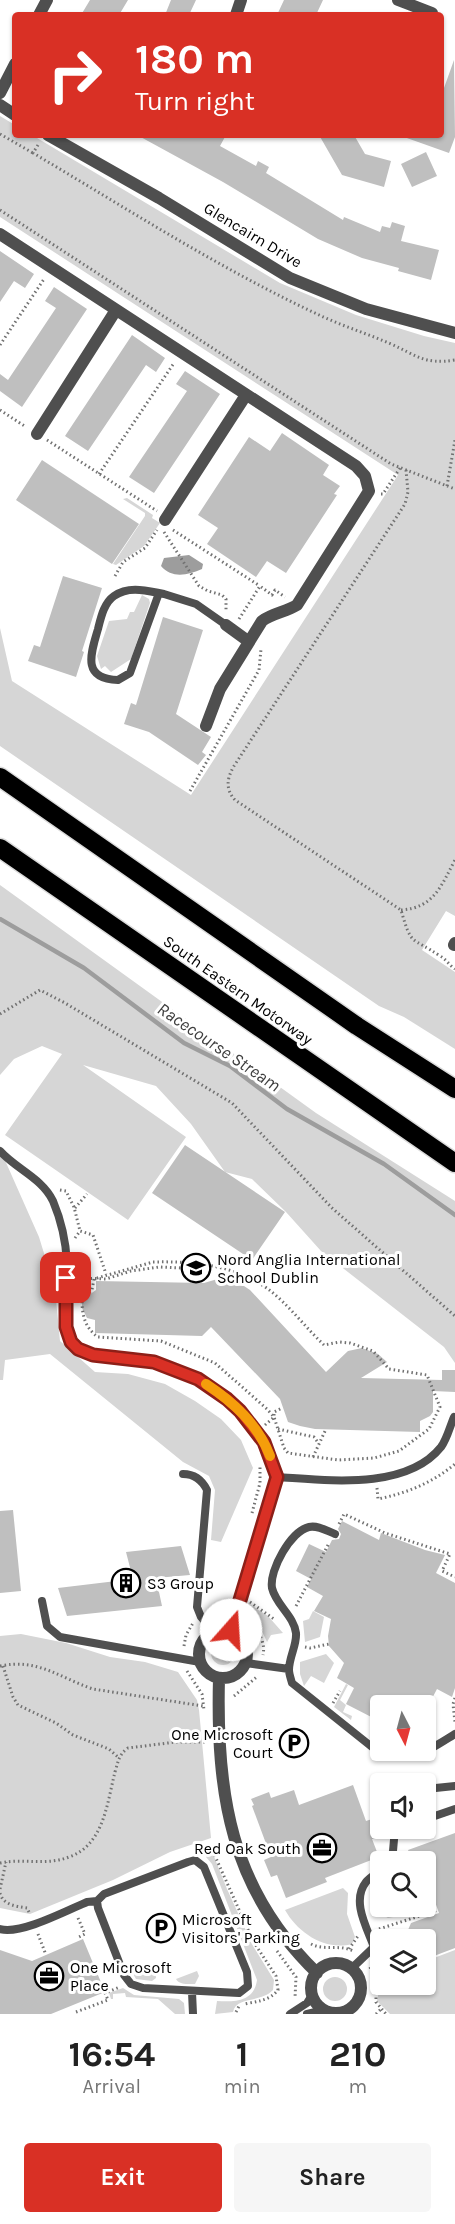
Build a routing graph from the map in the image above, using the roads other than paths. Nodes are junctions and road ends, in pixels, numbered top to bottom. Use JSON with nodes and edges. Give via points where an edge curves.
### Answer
{"nodes":[{"id":1,"x":398,"y":0,"type":"edge"},
{"id":2,"x":427,"y":12,"type":"edge"},
{"id":3,"x":12,"y":70,"type":"edge"},
{"id":4,"x":0,"y":93,"type":"edge"},
{"id":5,"x":53,"y":138,"type":"edge"},
{"id":6,"x":0,"y":234,"type":"edge"},
{"id":7,"x":117,"y":304,"type":"junction"},
{"id":8,"x":455,"y":333,"type":"edge"},
{"id":9,"x":246,"y":394,"type":"junction"},
{"id":10,"x":37,"y":434,"type":"road end"},
{"id":11,"x":163,"y":523,"type":"road end"},
{"id":12,"x":159,"y":593,"type":"junction"},
{"id":13,"x":226,"y":625,"type":"joint"},
{"id":14,"x":248,"y":641,"type":"junction"},
{"id":15,"x":206,"y":726,"type":"dead end"},
{"id":16,"x":0,"y":777,"type":"edge"},
{"id":17,"x":0,"y":849,"type":"edge"},
{"id":18,"x":455,"y":1089,"type":"edge"},
{"id":19,"x":0,"y":1151,"type":"edge"},
{"id":20,"x":455,"y":1163,"type":"edge"},
{"id":21,"x":454,"y":1417,"type":"edge"},
{"id":22,"x":183,"y":1474,"type":"dead end"},
{"id":23,"x":277,"y":1477,"type":"junction"},
{"id":24,"x":335,"y":1534,"type":"road end"},
{"id":25,"x":42,"y":1601,"type":"dead end"},
{"id":26,"x":231,"y":1630,"type":"junction"},
{"id":27,"x":214,"y":1632,"type":"junction"},
{"id":28,"x":200,"y":1662,"type":"junction"},
{"id":29,"x":246,"y":1663,"type":"junction"},
{"id":30,"x":289,"y":1669,"type":"junction"},
{"id":31,"x":219,"y":1678,"type":"junction"},
{"id":32,"x":455,"y":1734,"type":"edge"},
{"id":33,"x":455,"y":1786,"type":"edge"},
{"id":34,"x":436,"y":1788,"type":"edge"},
{"id":35,"x":455,"y":1809,"type":"edge"},
{"id":36,"x":436,"y":1816,"type":"edge"},
{"id":37,"x":370,"y":1879,"type":"edge"},
{"id":38,"x":97,"y":1901,"type":"junction"},
{"id":39,"x":0,"y":1929,"type":"edge"},
{"id":40,"x":370,"y":1935,"type":"edge"},
{"id":41,"x":370,"y":1952,"type":"edge"},
{"id":42,"x":351,"y":1969,"type":"junction"},
{"id":43,"x":317,"y":1973,"type":"junction"},
{"id":44,"x":192,"y":1992,"type":"junction"},
{"id":45,"x":312,"y":1995,"type":"junction"},
{"id":46,"x":324,"y":2010,"type":"junction"},
{"id":47,"x":358,"y":2010,"type":"edge"},
{"id":48,"x":193,"y":2014,"type":"edge"},
{"id":49,"x":290,"y":2014,"type":"edge"},
{"id":50,"x":307,"y":2014,"type":"edge"}],
"edges":[{"from":1,"to":2,"type":"street"},
{"from":3,"to":4,"type":"street"},
{"from":5,"to":8,"type":"street","name":"Glencairn Drive","via":[[290,278],[366,309]]},
{"from":6,"to":7,"type":"street"},
{"from":7,"to":9,"type":"street"},
{"from":7,"to":10,"type":"street"},
{"from":9,"to":11,"type":"street"},
{"from":9,"to":14,"type":"street","via":[[356,466],[365,476],[369,491],[297,605],[270,615]]},
{"from":12,"to":12,"type":"lane","via":[[127,591],[108,602],[90,657],[94,671],[101,677],[118,680],[130,673]]},
{"from":12,"to":13,"type":"lane","via":[[196,604]]},
{"from":13,"to":14,"type":"street"},
{"from":14,"to":15,"type":"street","via":[[220,689]]},
{"from":16,"to":18,"type":"highway","via":[[357,1026]]},
{"from":17,"to":20,"type":"highway","name":"South Eastern Motorway"},
{"from":19,"to":23,"type":"lane","via":[[51,1198],[65,1250],[66,1327],[71,1342],[93,1355],[142,1359],[198,1379],[227,1399],[258,1431]]},
{"from":21,"to":23,"type":"lane","via":[[442,1445],[405,1472],[357,1480]]},
{"from":22,"to":27,"type":"lane","via":[[199,1479],[207,1491],[197,1609]]},
{"from":23,"to":26,"type":"lane"},
{"from":24,"to":30,"type":"lane","via":[[316,1527],[300,1530],[291,1538],[274,1571],[272,1587],[276,1600],[296,1633]]},
{"from":25,"to":28,"type":"lane","via":[[47,1626],[60,1637]]},
{"from":26,"to":27,"type":"street"},
{"from":26,"to":29,"type":"street","via":[[247,1647]]},
{"from":27,"to":28,"type":"street","via":[[202,1641]]},
{"from":28,"to":31,"type":"street","via":[[207,1672]]},
{"from":29,"to":30,"type":"lane"},
{"from":29,"to":31,"type":"street","via":[[235,1675]]},
{"from":30,"to":32,"type":"lane","via":[[292,1683],[377,1751],[401,1757],[423,1754]]},
{"from":31,"to":43,"type":"street","via":[[222,1782],[238,1850],[272,1922]]},
{"from":33,"to":34,"type":"lane"},
{"from":35,"to":36,"type":"lane"},
{"from":37,"to":40,"type":"lane","via":[[361,1895],[361,1911]]},
{"from":38,"to":39,"type":"lane","via":[[21,1929]]},
{"from":38,"to":44,"type":"lane","via":[[130,1983],[143,1988]]},
{"from":38,"to":44,"type":"lane","via":[[104,1894],[188,1862],[202,1864],[249,1980],[246,1989],[238,1993]]},
{"from":41,"to":42,"type":"lane"},
{"from":42,"to":43,"type":"street","via":[[334,1964]]},
{"from":42,"to":47,"type":"street","via":[[361,1988]]},
{"from":43,"to":45,"type":"street"},
{"from":44,"to":48,"type":"lane"},
{"from":45,"to":46,"type":"street"},
{"from":45,"to":49,"type":"lane"},
{"from":46,"to":47,"type":"street"},
{"from":46,"to":50,"type":"lane"}]}
